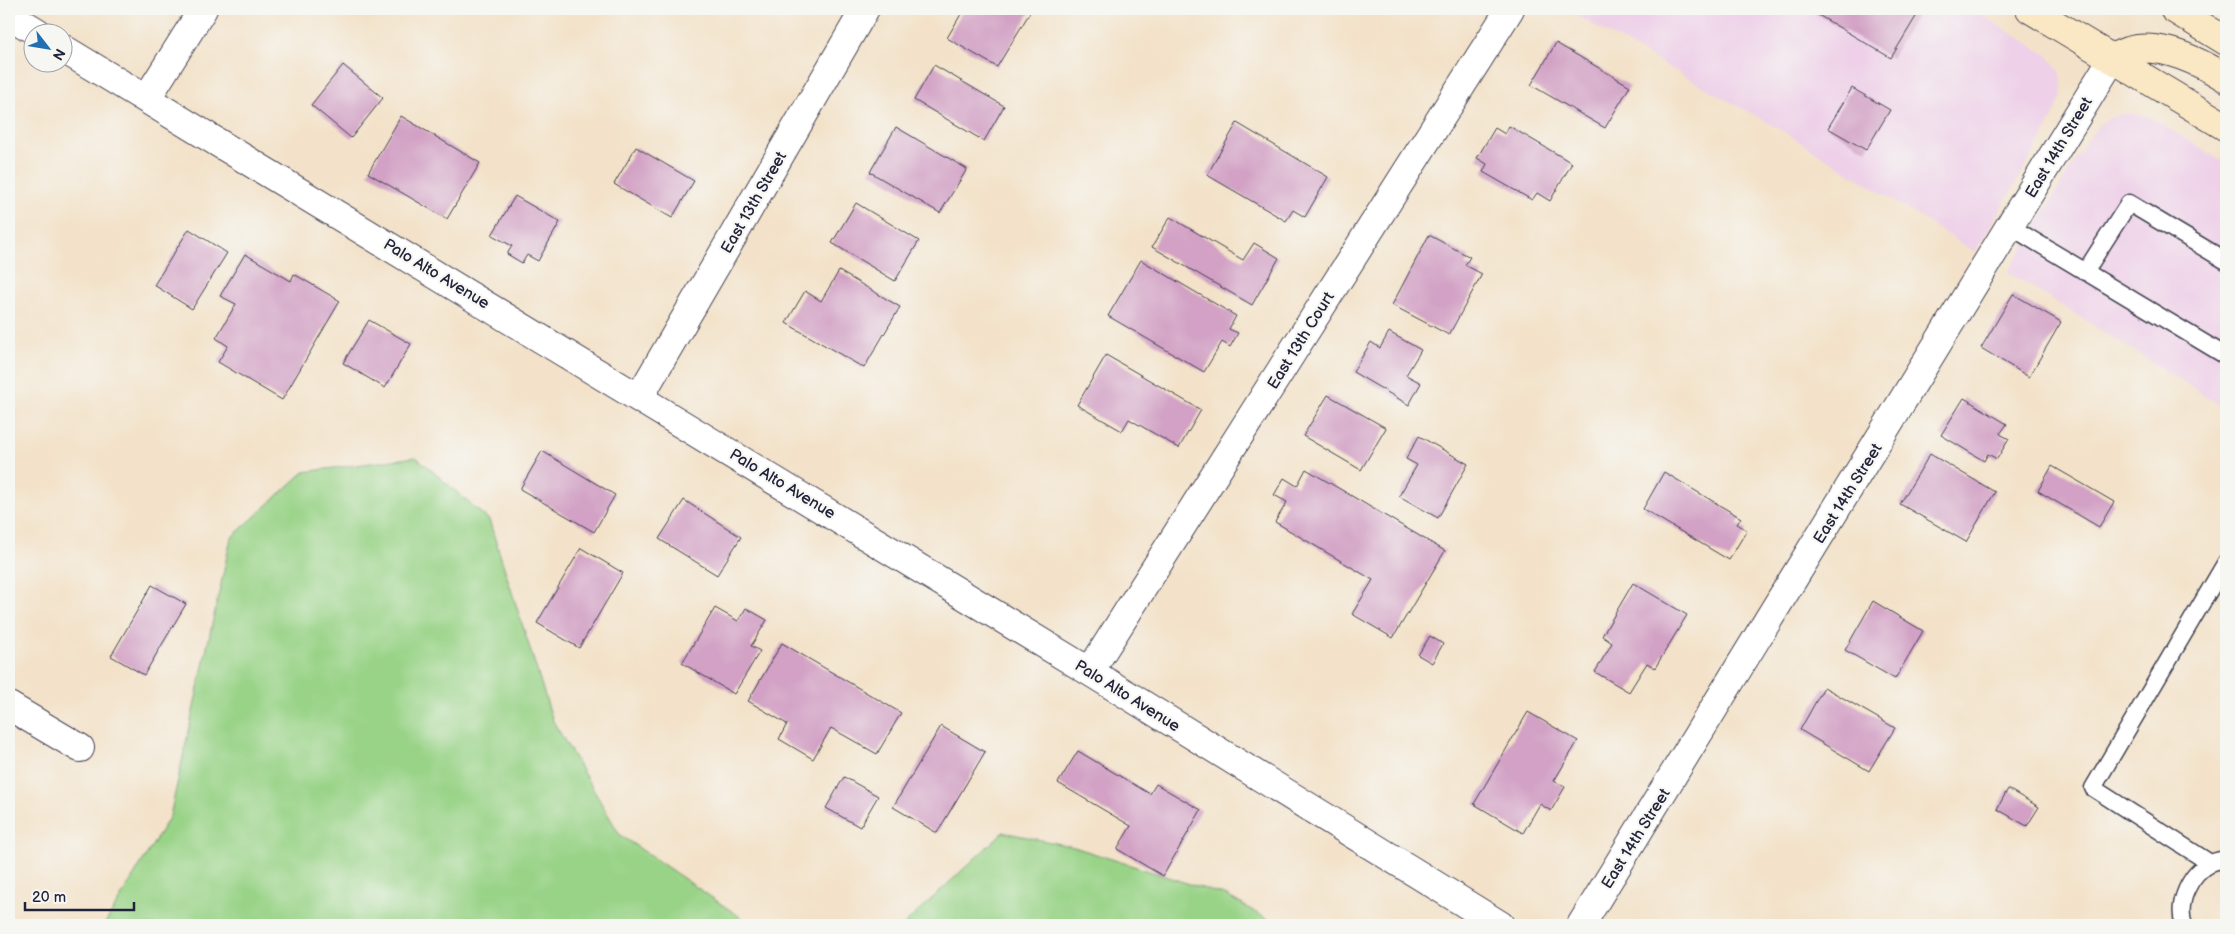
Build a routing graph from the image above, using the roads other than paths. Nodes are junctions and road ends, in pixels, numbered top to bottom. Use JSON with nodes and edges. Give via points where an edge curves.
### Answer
{"nodes":[{"id":1,"x":203,"y":9,"type":"edge"},
{"id":2,"x":865,"y":9,"type":"edge"},
{"id":3,"x":1510,"y":9,"type":"edge"},
{"id":4,"x":2030,"y":9,"type":"edge"},
{"id":5,"x":2174,"y":9,"type":"edge"},
{"id":6,"x":9,"y":15,"type":"edge"},
{"id":7,"x":22,"y":23,"type":"edge"},
{"id":8,"x":2226,"y":41,"type":"edge"},
{"id":9,"x":72,"y":54,"type":"edge"},
{"id":10,"x":2112,"y":59,"type":"junction"},
{"id":11,"x":2226,"y":78,"type":"edge"},
{"id":12,"x":147,"y":98,"type":"junction"},
{"id":13,"x":2226,"y":127,"type":"edge"},
{"id":14,"x":2011,"y":227,"type":"junction"},
{"id":15,"x":2226,"y":261,"type":"edge"},
{"id":16,"x":2086,"y":272,"type":"junction"},
{"id":17,"x":2226,"y":356,"type":"edge"},
{"id":18,"x":640,"y":396,"type":"junction"},
{"id":19,"x":2226,"y":562,"type":"edge"},
{"id":20,"x":1090,"y":671,"type":"junction"},
{"id":21,"x":9,"y":706,"type":"edge"},
{"id":22,"x":80,"y":748,"type":"dead end"},
{"id":23,"x":2226,"y":859,"type":"edge"},
{"id":24,"x":2210,"y":864,"type":"junction"},
{"id":25,"x":1500,"y":925,"type":"edge"},
{"id":26,"x":1581,"y":925,"type":"edge"},
{"id":27,"x":2184,"y":925,"type":"edge"}],
"edges":[{"from":1,"to":12,"type":"street"},
{"from":2,"to":18,"type":"street","name":"East 13th Street"},
{"from":3,"to":20,"type":"street","name":"East 13th Court"},
{"from":4,"to":10,"type":"main road"},
{"from":5,"to":8,"type":"main road"},
{"from":6,"to":7,"type":"street"},
{"from":9,"to":12,"type":"street","name":"Palo Alto Avenue"},
{"from":10,"to":11,"type":"main road","via":[[2124,52],[2150,48],[2191,60]]},
{"from":10,"to":13,"type":"main road"},
{"from":10,"to":14,"type":"street","name":"East 14th Street"},
{"from":12,"to":18,"type":"street","name":"Palo Alto Avenue"},
{"from":14,"to":16,"type":"lane"},
{"from":14,"to":26,"type":"street","name":"East 14th Street"},
{"from":15,"to":16,"type":"lane","via":[[2129,203]]},
{"from":16,"to":17,"type":"lane"},
{"from":18,"to":20,"type":"street","name":"Palo Alto Avenue"},
{"from":19,"to":24,"type":"lane","via":[[2093,788]]},
{"from":20,"to":25,"type":"street","name":"Palo Alto Avenue"},
{"from":21,"to":22,"type":"street"},
{"from":23,"to":24,"type":"lane"},
{"from":24,"to":27,"type":"lane","via":[[2187,888],[2182,904]]}]}
